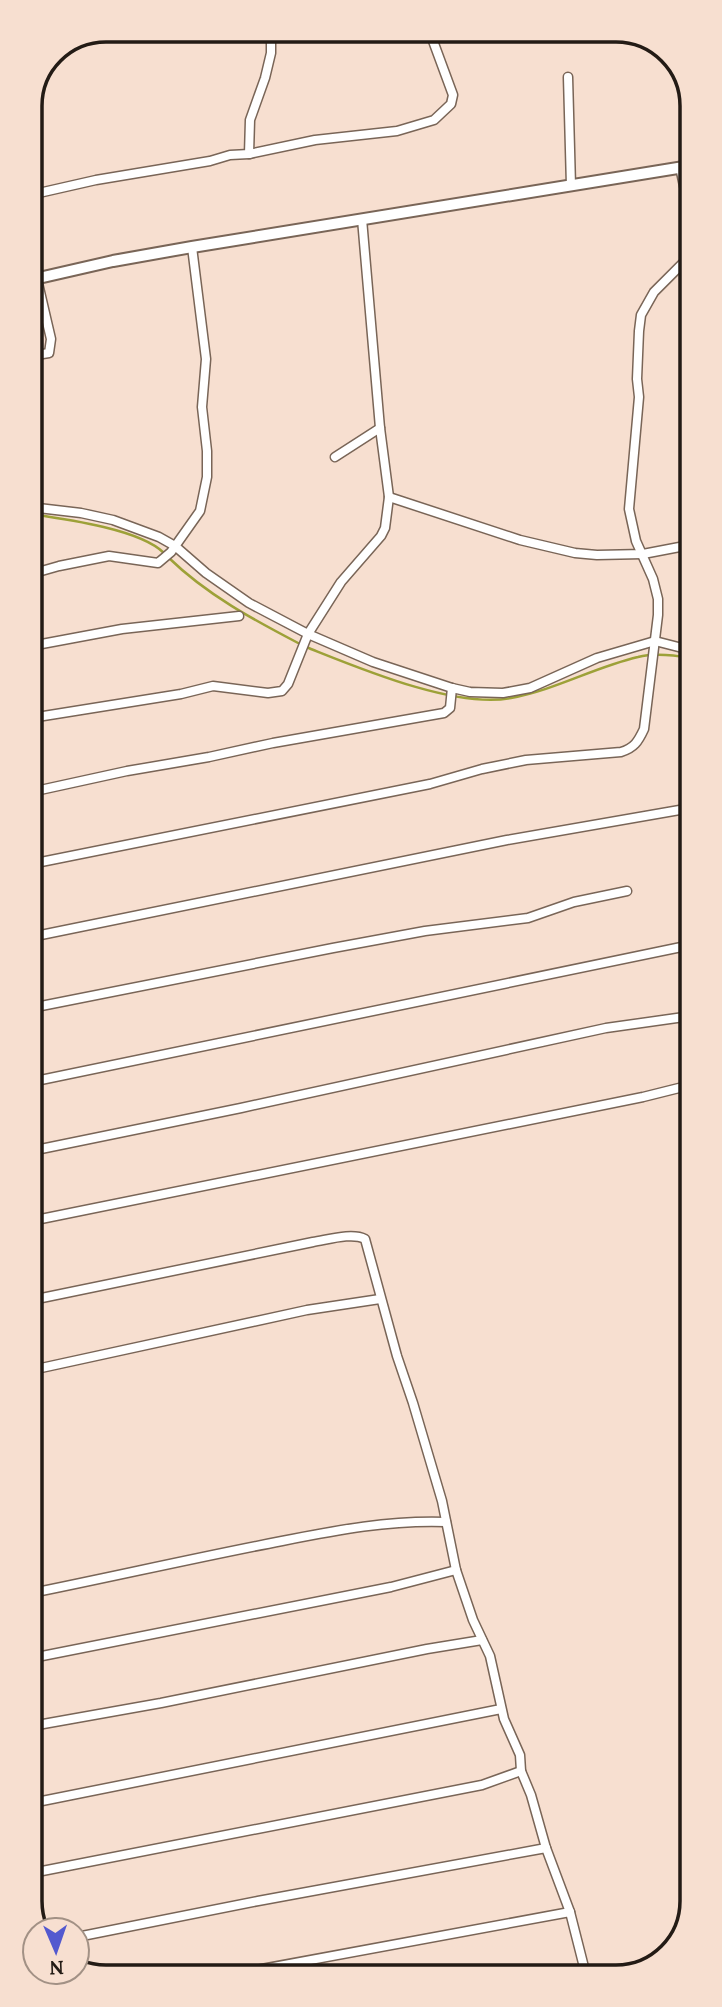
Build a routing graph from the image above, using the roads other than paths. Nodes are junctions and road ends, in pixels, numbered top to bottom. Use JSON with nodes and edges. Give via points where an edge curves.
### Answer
{"nodes":[{"id":1,"x":271,"y":42,"type":"edge"},
{"id":2,"x":433,"y":42,"type":"edge"},
{"id":3,"x":568,"y":77,"type":"dead end"},
{"id":4,"x":248,"y":154,"type":"junction"},
{"id":5,"x":680,"y":168,"type":"edge"},
{"id":6,"x":571,"y":186,"type":"junction"},
{"id":7,"x":42,"y":192,"type":"edge"},
{"id":8,"x":362,"y":219,"type":"junction"},
{"id":9,"x":192,"y":247,"type":"junction"},
{"id":10,"x":680,"y":265,"type":"edge"},
{"id":11,"x":42,"y":278,"type":"edge"},
{"id":12,"x":42,"y":308,"type":"edge"},
{"id":13,"x":42,"y":355,"type":"edge"},
{"id":14,"x":380,"y":428,"type":"junction"},
{"id":15,"x":335,"y":457,"type":"dead end"},
{"id":16,"x":388,"y":497,"type":"junction"},
{"id":17,"x":42,"y":508,"type":"edge"},
{"id":18,"x":680,"y":547,"type":"edge"},
{"id":19,"x":170,"y":552,"type":"junction"},
{"id":20,"x":643,"y":554,"type":"junction"},
{"id":21,"x":42,"y":571,"type":"edge"},
{"id":22,"x":239,"y":616,"type":"dead end"},
{"id":23,"x":308,"y":635,"type":"junction"},
{"id":24,"x":42,"y":644,"type":"edge"},
{"id":25,"x":654,"y":650,"type":"junction"},
{"id":26,"x":680,"y":650,"type":"edge"},
{"id":27,"x":452,"y":688,"type":"junction"},
{"id":28,"x":42,"y":716,"type":"edge"},
{"id":29,"x":42,"y":790,"type":"edge"},
{"id":30,"x":680,"y":810,"type":"edge"},
{"id":31,"x":42,"y":862,"type":"edge"},
{"id":32,"x":627,"y":891,"type":"dead end"},
{"id":33,"x":42,"y":935,"type":"edge"},
{"id":34,"x":680,"y":947,"type":"edge"},
{"id":35,"x":42,"y":1006,"type":"edge"},
{"id":36,"x":680,"y":1018,"type":"edge"},
{"id":37,"x":42,"y":1080,"type":"edge"},
{"id":38,"x":680,"y":1088,"type":"edge"},
{"id":39,"x":42,"y":1149,"type":"edge"},
{"id":40,"x":42,"y":1218,"type":"edge"},
{"id":41,"x":42,"y":1298,"type":"edge"},
{"id":42,"x":380,"y":1299,"type":"junction"},
{"id":43,"x":42,"y":1368,"type":"edge"},
{"id":44,"x":446,"y":1521,"type":"junction"},
{"id":45,"x":456,"y":1570,"type":"junction"},
{"id":46,"x":42,"y":1591,"type":"edge"},
{"id":47,"x":482,"y":1640,"type":"junction"},
{"id":48,"x":42,"y":1656,"type":"edge"},
{"id":49,"x":501,"y":1709,"type":"junction"},
{"id":50,"x":42,"y":1724,"type":"edge"},
{"id":51,"x":521,"y":1770,"type":"junction"},
{"id":52,"x":42,"y":1801,"type":"edge"},
{"id":53,"x":546,"y":1848,"type":"junction"},
{"id":54,"x":42,"y":1871,"type":"edge"},
{"id":55,"x":570,"y":1912,"type":"junction"},
{"id":56,"x":91,"y":1934,"type":"edge"},
{"id":57,"x":283,"y":1965,"type":"edge"},
{"id":58,"x":583,"y":1965,"type":"edge"}],
"edges":[{"from":1,"to":4,"type":"street","via":[[265,78],[250,120]]},
{"from":2,"to":4,"type":"street","via":[[453,95],[434,120],[397,131],[315,140]]},
{"from":3,"to":6,"type":"street"},
{"from":4,"to":7,"type":"street"},
{"from":5,"to":6,"type":"main road"},
{"from":6,"to":8,"type":"main road"},
{"from":8,"to":9,"type":"main road"},
{"from":8,"to":14,"type":"street"},
{"from":9,"to":11,"type":"main road"},
{"from":9,"to":19,"type":"street","via":[[206,359],[202,407],[207,477],[200,511]]},
{"from":10,"to":20,"type":"street","via":[[658,286],[641,315],[629,509]]},
{"from":12,"to":13,"type":"street","via":[[51,339],[49,353]]},
{"from":14,"to":15,"type":"street"},
{"from":14,"to":16,"type":"street"},
{"from":16,"to":20,"type":"street","via":[[551,548],[597,555]]},
{"from":16,"to":23,"type":"street","via":[[381,536],[341,582]]},
{"from":17,"to":19,"type":"street","via":[[113,520],[159,537]]},
{"from":18,"to":20,"type":"street"},
{"from":19,"to":21,"type":"street","via":[[158,563],[109,556]]},
{"from":19,"to":23,"type":"street"},
{"from":20,"to":25,"type":"street","via":[[658,598]]},
{"from":22,"to":24,"type":"street","via":[[122,629]]},
{"from":23,"to":27,"type":"street"},
{"from":23,"to":28,"type":"street","via":[[282,691],[213,687]]},
{"from":25,"to":26,"type":"street"},
{"from":25,"to":27,"type":"street","via":[[597,658],[530,688],[503,694]]},
{"from":25,"to":31,"type":"street","via":[[643,729],[632,748],[621,752],[526,760],[430,784]]},
{"from":27,"to":29,"type":"street","via":[[450,708],[444,713]]},
{"from":30,"to":33,"type":"street","via":[[507,840]]},
{"from":32,"to":35,"type":"street","via":[[574,901],[528,918],[399,936]]},
{"from":34,"to":37,"type":"street"},
{"from":36,"to":39,"type":"street","via":[[606,1028]]},
{"from":38,"to":40,"type":"street"},
{"from":41,"to":42,"type":"street","via":[[313,1242],[361,1237]]},
{"from":42,"to":43,"type":"street","via":[[307,1310]]},
{"from":42,"to":44,"type":"street"},
{"from":44,"to":45,"type":"street"},
{"from":44,"to":46,"type":"street","via":[[366,1525]]},
{"from":45,"to":47,"type":"street"},
{"from":45,"to":48,"type":"street"},
{"from":47,"to":49,"type":"street"},
{"from":47,"to":50,"type":"street"},
{"from":49,"to":51,"type":"street","via":[[520,1755]]},
{"from":49,"to":52,"type":"street"},
{"from":51,"to":53,"type":"street"},
{"from":51,"to":54,"type":"street","via":[[482,1785]]},
{"from":53,"to":55,"type":"street"},
{"from":53,"to":56,"type":"street"},
{"from":55,"to":57,"type":"street"},
{"from":55,"to":58,"type":"street"}]}
